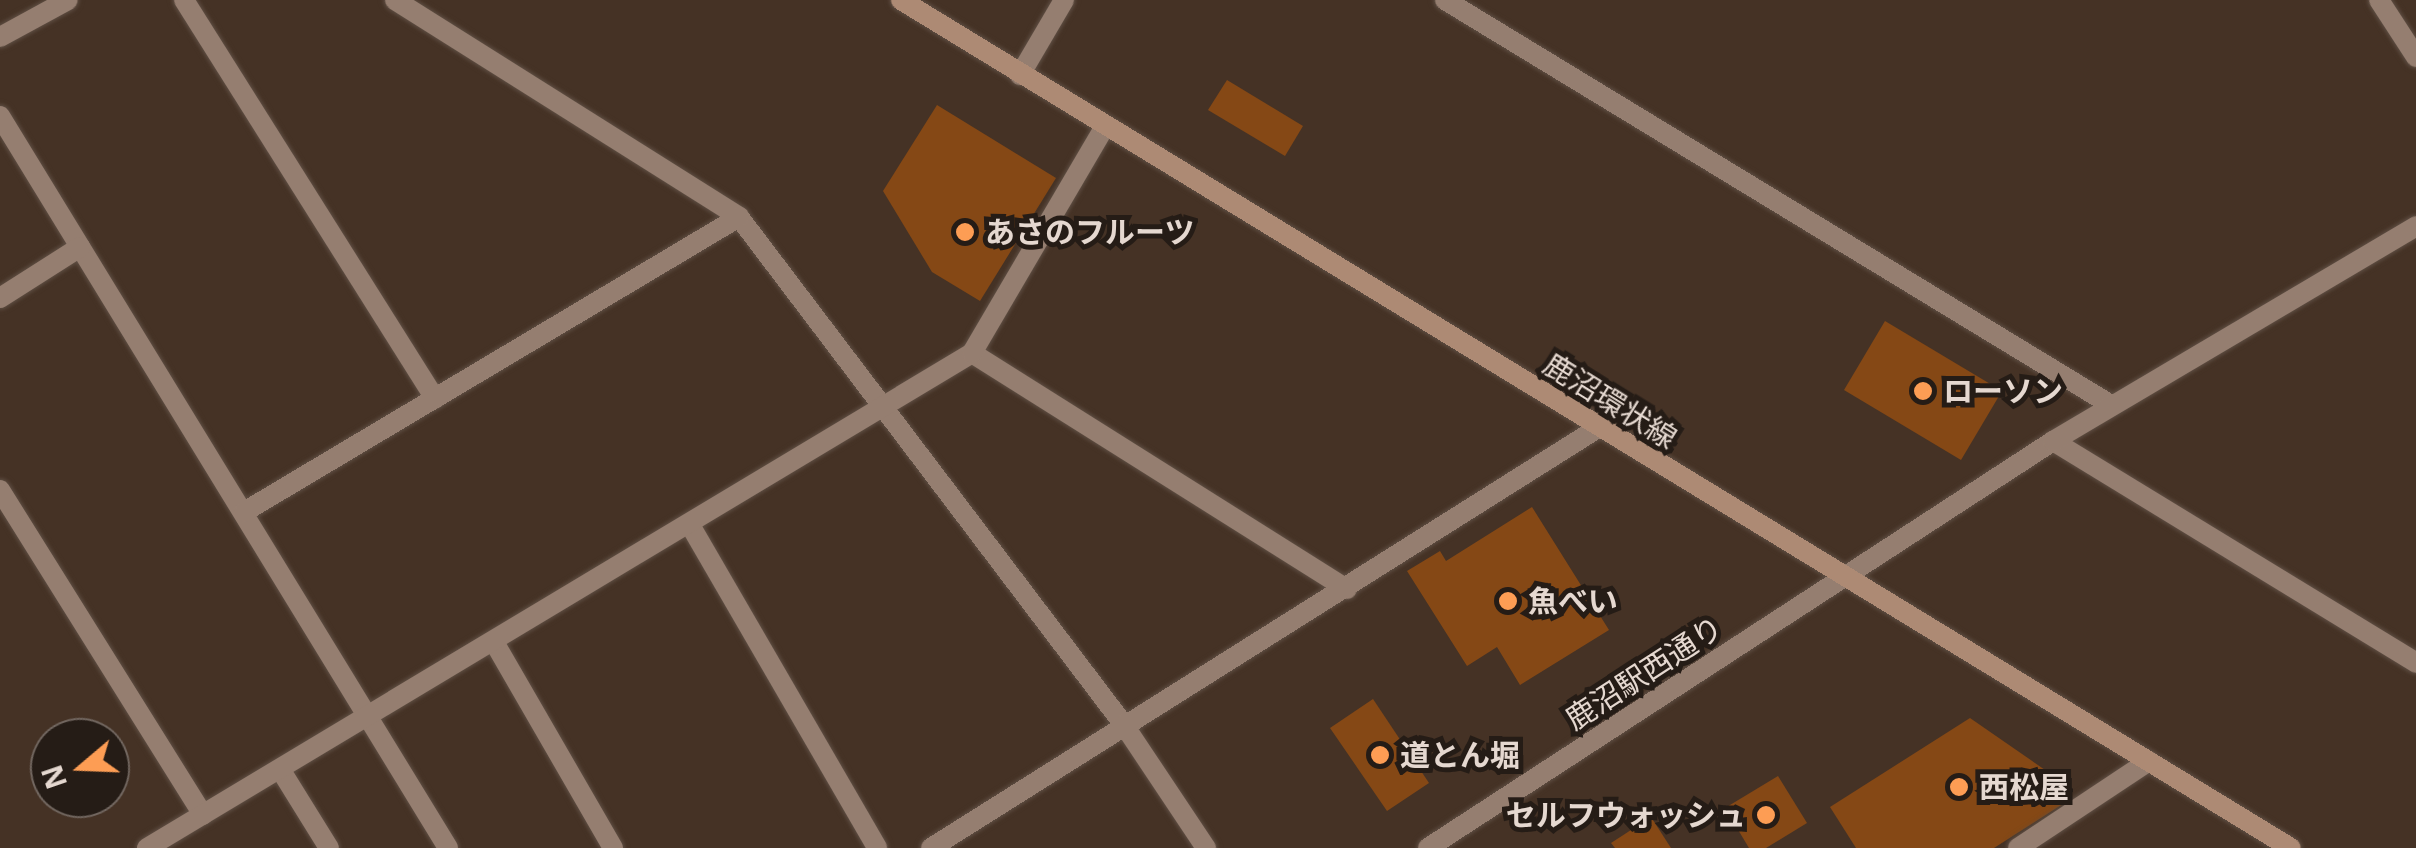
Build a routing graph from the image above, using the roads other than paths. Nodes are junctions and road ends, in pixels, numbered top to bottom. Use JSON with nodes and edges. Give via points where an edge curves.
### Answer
{"nodes":[{"id":1,"x":68,"y":0,"type":"edge"},
{"id":2,"x":184,"y":0,"type":"edge"},
{"id":3,"x":394,"y":0,"type":"edge"},
{"id":4,"x":901,"y":0,"type":"edge"},
{"id":5,"x":1064,"y":0,"type":"edge"},
{"id":6,"x":1445,"y":0,"type":"edge"},
{"id":7,"x":2380,"y":0,"type":"edge"},
{"id":8,"x":0,"y":37,"type":"edge"},
{"id":9,"x":2416,"y":56,"type":"edge"},
{"id":10,"x":1020,"y":75,"type":"junction"},
{"id":11,"x":0,"y":116,"type":"edge"},
{"id":12,"x":1105,"y":126,"type":"junction"},
{"id":13,"x":740,"y":216,"type":"junction"},
{"id":14,"x":2416,"y":226,"type":"edge"},
{"id":15,"x":80,"y":247,"type":"junction"},
{"id":16,"x":0,"y":298,"type":"edge"},
{"id":17,"x":972,"y":354,"type":"junction"},
{"id":18,"x":435,"y":398,"type":"junction"},
{"id":19,"x":2111,"y":405,"type":"junction"},
{"id":20,"x":882,"y":408,"type":"junction"},
{"id":21,"x":1598,"y":428,"type":"junction"},
{"id":22,"x":2053,"y":441,"type":"junction"},
{"id":23,"x":0,"y":490,"type":"edge"},
{"id":24,"x":244,"y":512,"type":"junction"},
{"id":25,"x":690,"y":525,"type":"junction"},
{"id":26,"x":1842,"y":580,"type":"junction"},
{"id":27,"x":1347,"y":589,"type":"junction"},
{"id":28,"x":494,"y":642,"type":"junction"},
{"id":29,"x":2416,"y":663,"type":"edge"},
{"id":30,"x":370,"y":716,"type":"junction"},
{"id":31,"x":1124,"y":725,"type":"junction"},
{"id":32,"x":2149,"y":761,"type":"junction"},
{"id":33,"x":280,"y":769,"type":"junction"},
{"id":34,"x":203,"y":815,"type":"junction"},
{"id":35,"x":148,"y":848,"type":"edge"},
{"id":36,"x":329,"y":848,"type":"edge"},
{"id":37,"x":448,"y":848,"type":"edge"},
{"id":38,"x":613,"y":848,"type":"edge"},
{"id":39,"x":877,"y":848,"type":"edge"},
{"id":40,"x":932,"y":848,"type":"edge"},
{"id":41,"x":1206,"y":848,"type":"edge"},
{"id":42,"x":1428,"y":848,"type":"edge"},
{"id":43,"x":2019,"y":848,"type":"edge"},
{"id":44,"x":2291,"y":848,"type":"edge"}],
"edges":[{"from":1,"to":8,"type":"street"},
{"from":2,"to":18,"type":"street"},
{"from":3,"to":13,"type":"street"},
{"from":4,"to":10,"type":"main road","name":"鹿沼環状線"},
{"from":5,"to":10,"type":"street"},
{"from":6,"to":19,"type":"street"},
{"from":7,"to":9,"type":"street"},
{"from":10,"to":12,"type":"main road","name":"鹿沼環状線"},
{"from":11,"to":15,"type":"street"},
{"from":12,"to":17,"type":"street"},
{"from":12,"to":21,"type":"main road","name":"鹿沼環状線"},
{"from":13,"to":18,"type":"street"},
{"from":13,"to":20,"type":"street"},
{"from":14,"to":19,"type":"street","name":"鹿沼駅西通り"},
{"from":15,"to":16,"type":"street"},
{"from":15,"to":24,"type":"street"},
{"from":17,"to":20,"type":"street"},
{"from":17,"to":27,"type":"street"},
{"from":18,"to":24,"type":"street"},
{"from":19,"to":22,"type":"street","name":"鹿沼駅西通り"},
{"from":20,"to":25,"type":"street"},
{"from":20,"to":31,"type":"street"},
{"from":21,"to":26,"type":"main road","name":"鹿沼環状線"},
{"from":21,"to":27,"type":"street"},
{"from":22,"to":26,"type":"street","name":"鹿沼駅西通り"},
{"from":22,"to":29,"type":"street"},
{"from":23,"to":34,"type":"street"},
{"from":24,"to":30,"type":"street"},
{"from":25,"to":28,"type":"street"},
{"from":25,"to":39,"type":"street"},
{"from":26,"to":32,"type":"main road","name":"鹿沼環状線"},
{"from":26,"to":42,"type":"street","name":"鹿沼駅西通り"},
{"from":27,"to":31,"type":"street"},
{"from":28,"to":30,"type":"street"},
{"from":28,"to":38,"type":"street"},
{"from":30,"to":33,"type":"street"},
{"from":30,"to":37,"type":"street"},
{"from":31,"to":40,"type":"street"},
{"from":31,"to":41,"type":"street"},
{"from":32,"to":43,"type":"street"},
{"from":32,"to":44,"type":"main road","name":"鹿沼環状線"},
{"from":33,"to":34,"type":"street"},
{"from":33,"to":36,"type":"street"},
{"from":34,"to":35,"type":"street"}]}
